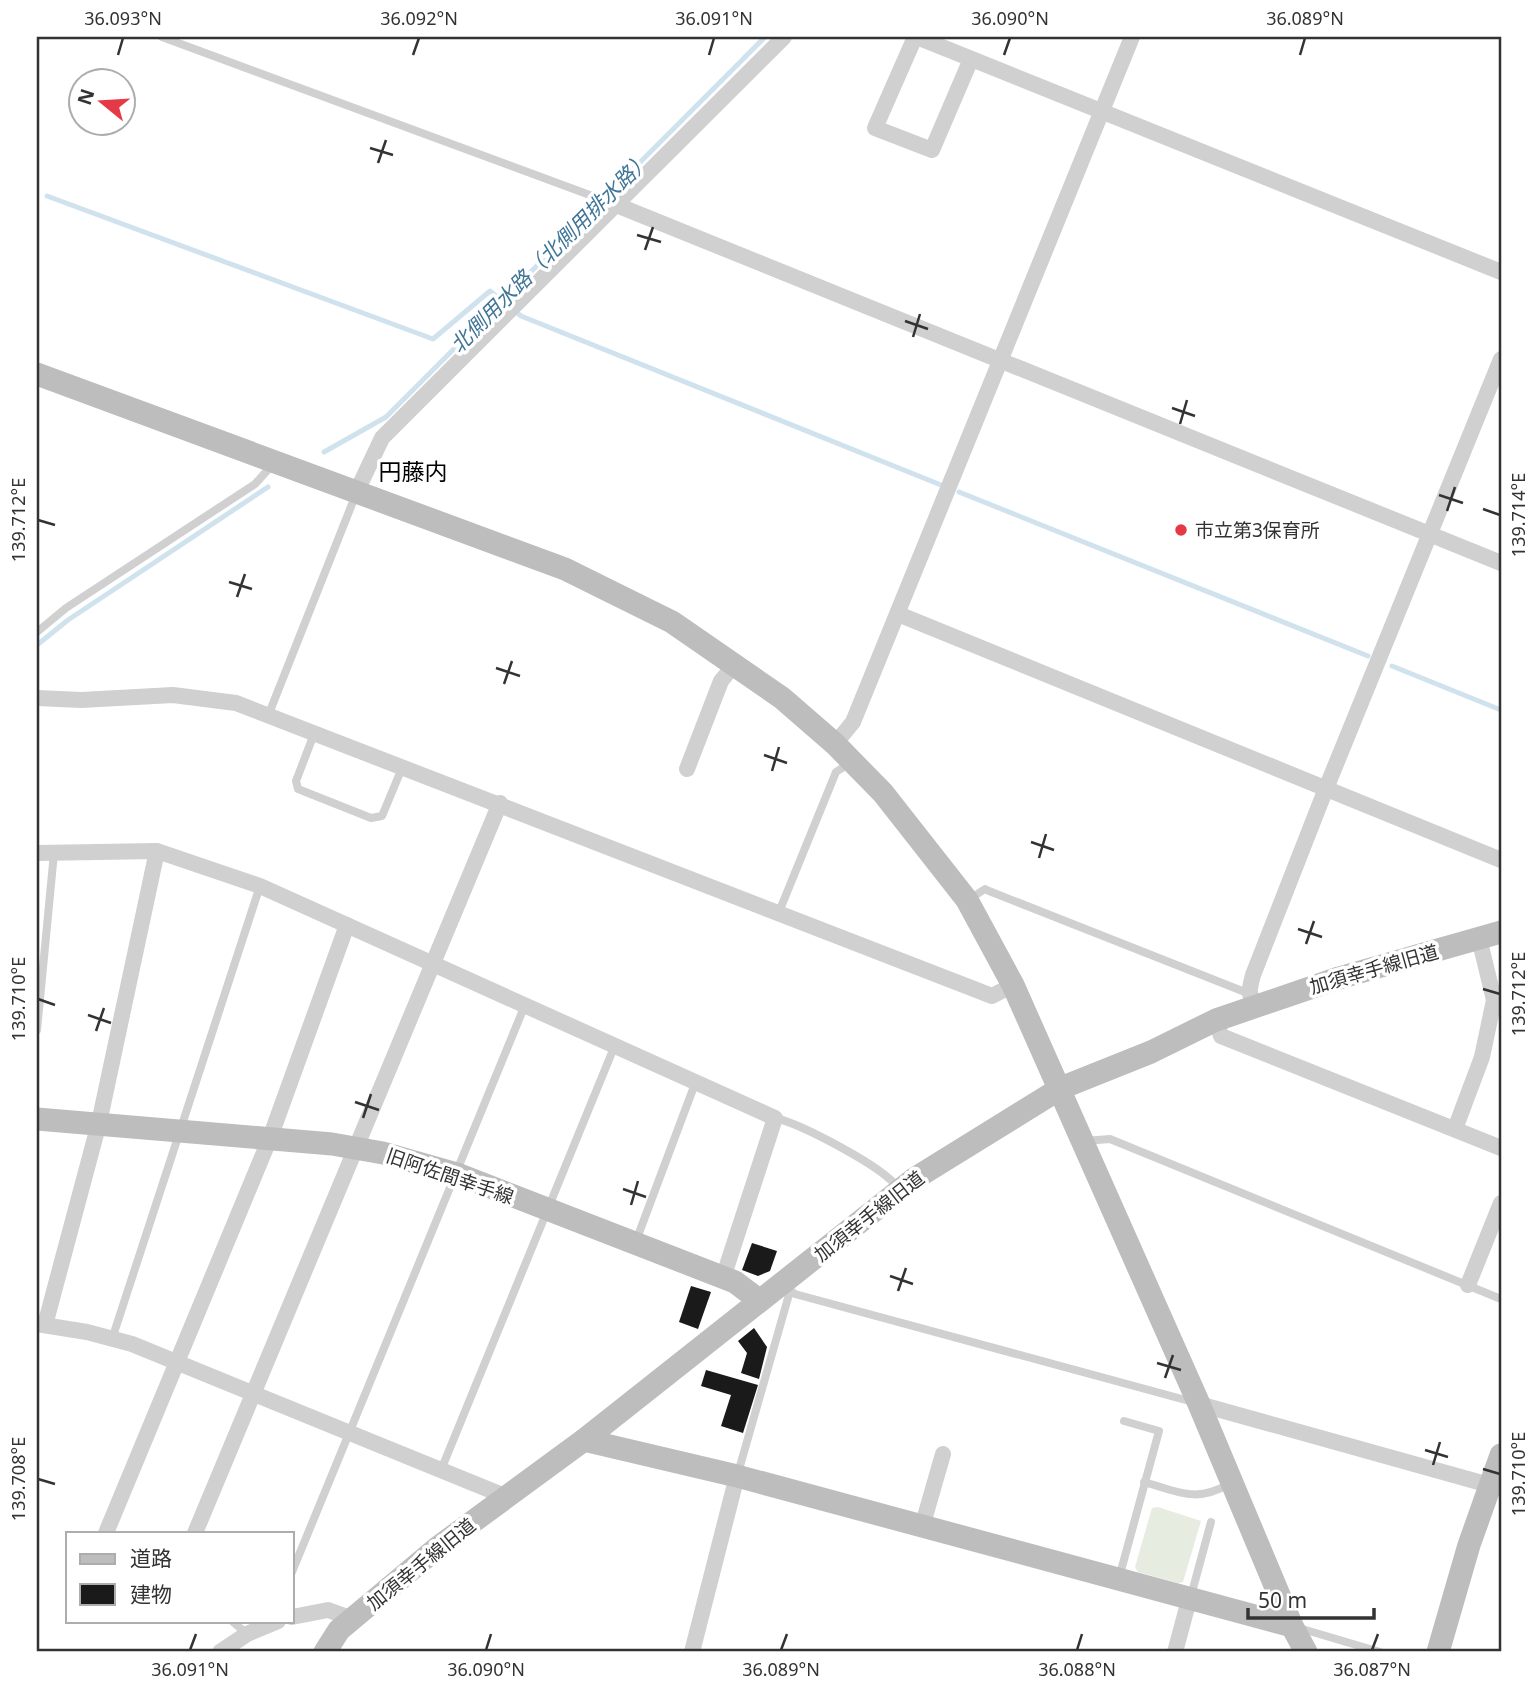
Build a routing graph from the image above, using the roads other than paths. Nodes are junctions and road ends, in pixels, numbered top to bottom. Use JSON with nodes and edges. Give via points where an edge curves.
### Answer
{"nodes":[{"id":1,"x":162,"y":37,"type":"edge"},
{"id":2,"x":784,"y":37,"type":"edge"},
{"id":3,"x":916,"y":37,"type":"edge"},
{"id":4,"x":1132,"y":37,"type":"edge"},
{"id":5,"x":971,"y":58,"type":"junction"},
{"id":6,"x":1101,"y":111,"type":"junction"},
{"id":7,"x":614,"y":204,"type":"junction"},
{"id":8,"x":1501,"y":272,"type":"edge"},
{"id":9,"x":1501,"y":359,"type":"edge"},
{"id":10,"x":1002,"y":360,"type":"junction"},
{"id":11,"x":37,"y":374,"type":"edge"},
{"id":12,"x":275,"y":462,"type":"junction"},
{"id":13,"x":356,"y":493,"type":"junction"},
{"id":14,"x":1430,"y":534,"type":"junction"},
{"id":15,"x":1501,"y":563,"type":"edge"},
{"id":16,"x":898,"y":614,"type":"junction"},
{"id":17,"x":37,"y":632,"type":"edge"},
{"id":18,"x":735,"y":664,"type":"junction"},
{"id":19,"x":37,"y":698,"type":"edge"},
{"id":20,"x":268,"y":716,"type":"junction"},
{"id":21,"x":314,"y":734,"type":"junction"},
{"id":22,"x":835,"y":744,"type":"junction"},
{"id":23,"x":852,"y":761,"type":"junction"},
{"id":24,"x":402,"y":768,"type":"junction"},
{"id":25,"x":687,"y":769,"type":"dead end"},
{"id":26,"x":1325,"y":791,"type":"junction"},
{"id":27,"x":500,"y":803,"type":"junction"},
{"id":28,"x":157,"y":851,"type":"junction"},
{"id":29,"x":37,"y":853,"type":"edge"},
{"id":30,"x":54,"y":853,"type":"junction"},
{"id":31,"x":1501,"y":860,"type":"edge"},
{"id":32,"x":260,"y":886,"type":"junction"},
{"id":33,"x":967,"y":900,"type":"junction"},
{"id":34,"x":779,"y":912,"type":"junction"},
{"id":35,"x":348,"y":925,"type":"junction"},
{"id":36,"x":1490,"y":935,"type":"edge"},
{"id":37,"x":431,"y":961,"type":"junction"},
{"id":38,"x":1013,"y":985,"type":"junction"},
{"id":39,"x":1252,"y":999,"type":"junction"},
{"id":40,"x":525,"y":1005,"type":"junction"},
{"id":41,"x":1216,"y":1020,"type":"junction"},
{"id":42,"x":37,"y":1030,"type":"edge"},
{"id":43,"x":615,"y":1045,"type":"junction"},
{"id":44,"x":696,"y":1081,"type":"junction"},
{"id":45,"x":1061,"y":1088,"type":"junction"},
{"id":46,"x":775,"y":1118,"type":"junction"},
{"id":47,"x":37,"y":1119,"type":"edge"},
{"id":48,"x":99,"y":1123,"type":"junction"},
{"id":49,"x":1455,"y":1129,"type":"junction"},
{"id":50,"x":180,"y":1131,"type":"junction"},
{"id":51,"x":270,"y":1138,"type":"junction"},
{"id":52,"x":1084,"y":1141,"type":"junction"},
{"id":53,"x":357,"y":1147,"type":"junction"},
{"id":54,"x":1501,"y":1148,"type":"edge"},
{"id":55,"x":457,"y":1174,"type":"junction"},
{"id":56,"x":900,"y":1190,"type":"junction"},
{"id":57,"x":1501,"y":1203,"type":"edge"},
{"id":58,"x":548,"y":1211,"type":"junction"},
{"id":59,"x":635,"y":1244,"type":"junction"},
{"id":60,"x":723,"y":1278,"type":"junction"},
{"id":61,"x":1468,"y":1286,"type":"junction"},
{"id":62,"x":786,"y":1287,"type":"junction"},
{"id":63,"x":1501,"y":1298,"type":"edge"},
{"id":64,"x":759,"y":1300,"type":"junction"},
{"id":65,"x":41,"y":1324,"type":"edge"},
{"id":66,"x":112,"y":1339,"type":"junction"},
{"id":67,"x":175,"y":1361,"type":"junction"},
{"id":68,"x":253,"y":1392,"type":"junction"},
{"id":69,"x":1199,"y":1404,"type":"junction"},
{"id":70,"x":1124,"y":1421,"type":"dead end"},
{"id":71,"x":348,"y":1433,"type":"junction"},
{"id":72,"x":584,"y":1440,"type":"junction"},
{"id":73,"x":943,"y":1454,"type":"dead end"},
{"id":74,"x":1501,"y":1455,"type":"edge"},
{"id":75,"x":441,"y":1470,"type":"junction"},
{"id":76,"x":737,"y":1476,"type":"junction"},
{"id":77,"x":1144,"y":1482,"type":"junction"},
{"id":78,"x":1232,"y":1482,"type":"junction"},
{"id":79,"x":1495,"y":1487,"type":"edge"},
{"id":80,"x":507,"y":1497,"type":"junction"},
{"id":81,"x":1211,"y":1522,"type":"dead end"},
{"id":82,"x":922,"y":1527,"type":"junction"},
{"id":83,"x":106,"y":1532,"type":"edge"},
{"id":84,"x":195,"y":1532,"type":"edge"},
{"id":85,"x":294,"y":1567,"type":"edge"},
{"id":86,"x":1119,"y":1580,"type":"junction"},
{"id":87,"x":1189,"y":1600,"type":"junction"},
{"id":88,"x":294,"y":1617,"type":"edge"},
{"id":89,"x":353,"y":1619,"type":"junction"},
{"id":90,"x":233,"y":1622,"type":"edge"},
{"id":91,"x":276,"y":1622,"type":"edge"},
{"id":92,"x":1292,"y":1626,"type":"junction"},
{"id":93,"x":247,"y":1634,"type":"junction"},
{"id":94,"x":219,"y":1652,"type":"edge"},
{"id":95,"x":325,"y":1652,"type":"edge"},
{"id":96,"x":692,"y":1652,"type":"edge"},
{"id":97,"x":1175,"y":1652,"type":"edge"},
{"id":98,"x":1306,"y":1652,"type":"edge"},
{"id":99,"x":1380,"y":1652,"type":"edge"},
{"id":100,"x":1438,"y":1652,"type":"edge"}],
"edges":[{"from":1,"to":7,"type":"lane"},
{"from":2,"to":7,"type":"street"},
{"from":3,"to":5,"type":"street"},
{"from":3,"to":5,"type":"street","via":[[875,128],[920,146],[932,150]]},
{"from":4,"to":6,"type":"street"},
{"from":5,"to":6,"type":"street"},
{"from":6,"to":8,"type":"street"},
{"from":6,"to":10,"type":"street"},
{"from":7,"to":10,"type":"street"},
{"from":7,"to":13,"type":"street","via":[[382,438]]},
{"from":9,"to":14,"type":"street"},
{"from":10,"to":14,"type":"street"},
{"from":10,"to":16,"type":"street"},
{"from":11,"to":12,"type":"street"},
{"from":12,"to":13,"type":"street"},
{"from":12,"to":17,"type":"lane","via":[[255,484],[66,608]]},
{"from":13,"to":18,"type":"street","via":[[565,569],[672,622]]},
{"from":13,"to":20,"type":"lane"},
{"from":14,"to":15,"type":"street"},
{"from":14,"to":26,"type":"street"},
{"from":16,"to":22,"type":"street","via":[[853,722]]},
{"from":16,"to":26,"type":"street"},
{"from":18,"to":22,"type":"street"},
{"from":18,"to":25,"type":"street","via":[[721,681]]},
{"from":19,"to":20,"type":"street","via":[[173,695],[236,703]]},
{"from":20,"to":21,"type":"street"},
{"from":21,"to":24,"type":"street"},
{"from":21,"to":24,"type":"lane","via":[[296,781],[298,789],[372,818],[382,816]]},
{"from":22,"to":23,"type":"street"},
{"from":23,"to":33,"type":"street","via":[[927,846]]},
{"from":23,"to":34,"type":"lane","via":[[836,772]]},
{"from":24,"to":27,"type":"street"},
{"from":26,"to":31,"type":"street"},
{"from":26,"to":39,"type":"street","via":[[1253,975]]},
{"from":27,"to":34,"type":"street"},
{"from":27,"to":37,"type":"street"},
{"from":28,"to":30,"type":"street"},
{"from":28,"to":32,"type":"street"},
{"from":28,"to":48,"type":"street"},
{"from":29,"to":30,"type":"street"},
{"from":30,"to":42,"type":"lane"},
{"from":32,"to":35,"type":"street"},
{"from":32,"to":50,"type":"lane"},
{"from":33,"to":38,"type":"street"},
{"from":33,"to":39,"type":"lane","via":[[985,890]]},
{"from":34,"to":38,"type":"street","via":[[992,996]]},
{"from":35,"to":37,"type":"street"},
{"from":35,"to":51,"type":"street"},
{"from":36,"to":39,"type":"street","name":"加須幸手線旧道"},
{"from":36,"to":49,"type":"street","via":[[1494,1000],[1482,1057]]},
{"from":37,"to":40,"type":"street"},
{"from":37,"to":53,"type":"street"},
{"from":38,"to":45,"type":"street"},
{"from":39,"to":41,"type":"street","name":"加須幸手線旧道"},
{"from":40,"to":43,"type":"street"},
{"from":40,"to":55,"type":"lane"},
{"from":41,"to":45,"type":"street","name":"加須幸手線旧道"},
{"from":41,"to":49,"type":"street","via":[[1221,1035]]},
{"from":43,"to":44,"type":"street"},
{"from":43,"to":58,"type":"lane"},
{"from":44,"to":46,"type":"street"},
{"from":44,"to":59,"type":"lane"},
{"from":45,"to":52,"type":"street"},
{"from":45,"to":56,"type":"street","name":"加須幸手線旧道"},
{"from":46,"to":56,"type":"lane","via":[[891,1178]]},
{"from":46,"to":60,"type":"street"},
{"from":47,"to":48,"type":"street","name":"旧阿佐間幸手線"},
{"from":48,"to":50,"type":"street","name":"旧阿佐間幸手線"},
{"from":48,"to":65,"type":"street"},
{"from":49,"to":54,"type":"street"},
{"from":50,"to":51,"type":"street","name":"旧阿佐間幸手線"},
{"from":50,"to":66,"type":"lane"},
{"from":51,"to":53,"type":"street","name":"旧阿佐間幸手線"},
{"from":51,"to":67,"type":"street"},
{"from":52,"to":61,"type":"lane","via":[[1110,1139]]},
{"from":52,"to":69,"type":"street"},
{"from":53,"to":55,"type":"street","name":"旧阿佐間幸手線"},
{"from":53,"to":68,"type":"street"},
{"from":55,"to":58,"type":"street","name":"旧阿佐間幸手線"},
{"from":55,"to":71,"type":"lane"},
{"from":56,"to":62,"type":"street","name":"加須幸手線旧道"},
{"from":57,"to":61,"type":"street"},
{"from":58,"to":59,"type":"street","name":"旧阿佐間幸手線"},
{"from":58,"to":75,"type":"lane"},
{"from":59,"to":60,"type":"street","name":"旧阿佐間幸手線"},
{"from":60,"to":64,"type":"street","name":"旧阿佐間幸手線"},
{"from":61,"to":63,"type":"lane"},
{"from":62,"to":64,"type":"street","name":"加須幸手線旧道"},
{"from":62,"to":69,"type":"lane"},
{"from":62,"to":76,"type":"lane"},
{"from":64,"to":72,"type":"street","name":"加須幸手線旧道"},
{"from":65,"to":66,"type":"street"},
{"from":66,"to":67,"type":"street"},
{"from":67,"to":68,"type":"street"},
{"from":67,"to":83,"type":"street"},
{"from":68,"to":71,"type":"street"},
{"from":68,"to":84,"type":"street"},
{"from":69,"to":78,"type":"street"},
{"from":69,"to":79,"type":"street"},
{"from":70,"to":77,"type":"lane","via":[[1159,1431]]},
{"from":71,"to":75,"type":"street"},
{"from":71,"to":85,"type":"lane"},
{"from":72,"to":76,"type":"street"},
{"from":72,"to":80,"type":"street","name":"加須幸手線旧道"},
{"from":73,"to":82,"type":"street"},
{"from":74,"to":79,"type":"street"},
{"from":75,"to":80,"type":"street"},
{"from":76,"to":82,"type":"street"},
{"from":76,"to":96,"type":"street"},
{"from":77,"to":78,"type":"lane","via":[[1193,1496],[1208,1495]]},
{"from":77,"to":86,"type":"lane"},
{"from":78,"to":92,"type":"street"},
{"from":79,"to":100,"type":"street"},
{"from":80,"to":89,"type":"street","name":"加須幸手線旧道"},
{"from":81,"to":87,"type":"lane"},
{"from":82,"to":86,"type":"street"},
{"from":86,"to":87,"type":"street"},
{"from":87,"to":92,"type":"street"},
{"from":87,"to":97,"type":"street"},
{"from":88,"to":89,"type":"street","via":[[328,1610]]},
{"from":89,"to":95,"type":"street","name":"加須幸手線旧道"},
{"from":90,"to":93,"type":"lane"},
{"from":91,"to":93,"type":"street"},
{"from":92,"to":98,"type":"street"},
{"from":92,"to":99,"type":"lane"},
{"from":93,"to":94,"type":"street"}]}
